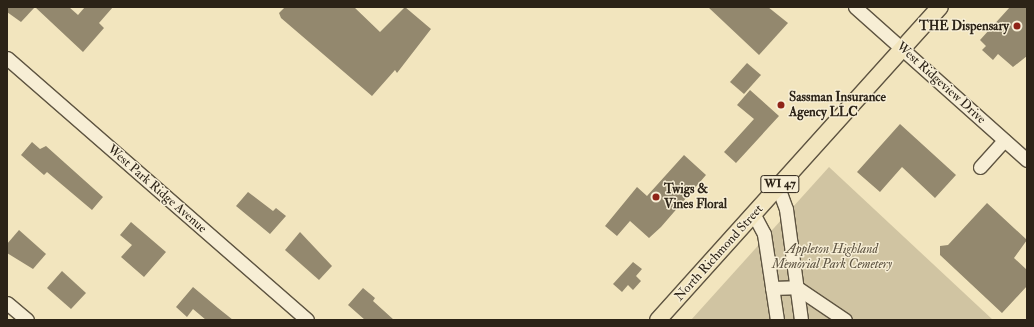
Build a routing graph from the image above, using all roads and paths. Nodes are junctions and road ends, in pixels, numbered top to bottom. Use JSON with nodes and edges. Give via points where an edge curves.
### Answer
{"nodes":[{"id":1,"x":855,"y":7,"type":"edge"},
{"id":2,"x":940,"y":7,"type":"edge"},
{"id":3,"x":902,"y":48,"type":"junction"},
{"id":4,"x":7,"y":58,"type":"edge"},
{"id":5,"x":1004,"y":140,"type":"junction"},
{"id":6,"x":1027,"y":160,"type":"edge"},
{"id":7,"x":980,"y":167,"type":"dead end"},
{"id":8,"x":778,"y":187,"type":"junction"},
{"id":9,"x":754,"y":214,"type":"junction"},
{"id":10,"x":796,"y":287,"type":"junction"},
{"id":11,"x":772,"y":288,"type":"junction"},
{"id":12,"x":7,"y":303,"type":"edge"},
{"id":13,"x":27,"y":320,"type":"edge"},
{"id":14,"x":306,"y":320,"type":"edge"},
{"id":15,"x":658,"y":320,"type":"edge"},
{"id":16,"x":777,"y":320,"type":"edge"},
{"id":17,"x":801,"y":320,"type":"edge"},
{"id":18,"x":845,"y":320,"type":"edge"}],
"edges":[{"from":1,"to":3,"type":"street","name":"West Ridgeview Drive"},
{"from":2,"to":3,"type":"main road","name":"North Richmond Street","number":"WI 47"},
{"from":3,"to":5,"type":"street","name":"West Ridgeview Drive"},
{"from":3,"to":8,"type":"main road","name":"North Richmond Street","number":"WI 47"},
{"from":4,"to":14,"type":"street","name":"West Park Ridge Avenue"},
{"from":5,"to":6,"type":"street","name":"West Ridgeview Drive"},
{"from":5,"to":7,"type":"street"},
{"from":8,"to":9,"type":"main road","name":"North Richmond Street","number":"WI 47"},
{"from":8,"to":10,"type":"street","via":[[786,209]]},
{"from":9,"to":11,"type":"street","via":[[764,234]]},
{"from":9,"to":15,"type":"main road","name":"North Richmond Street","number":"WI 47"},
{"from":10,"to":11,"type":"street"},
{"from":10,"to":17,"type":"street"},
{"from":10,"to":18,"type":"street"},
{"from":11,"to":16,"type":"street"},
{"from":12,"to":13,"type":"street"}]}
